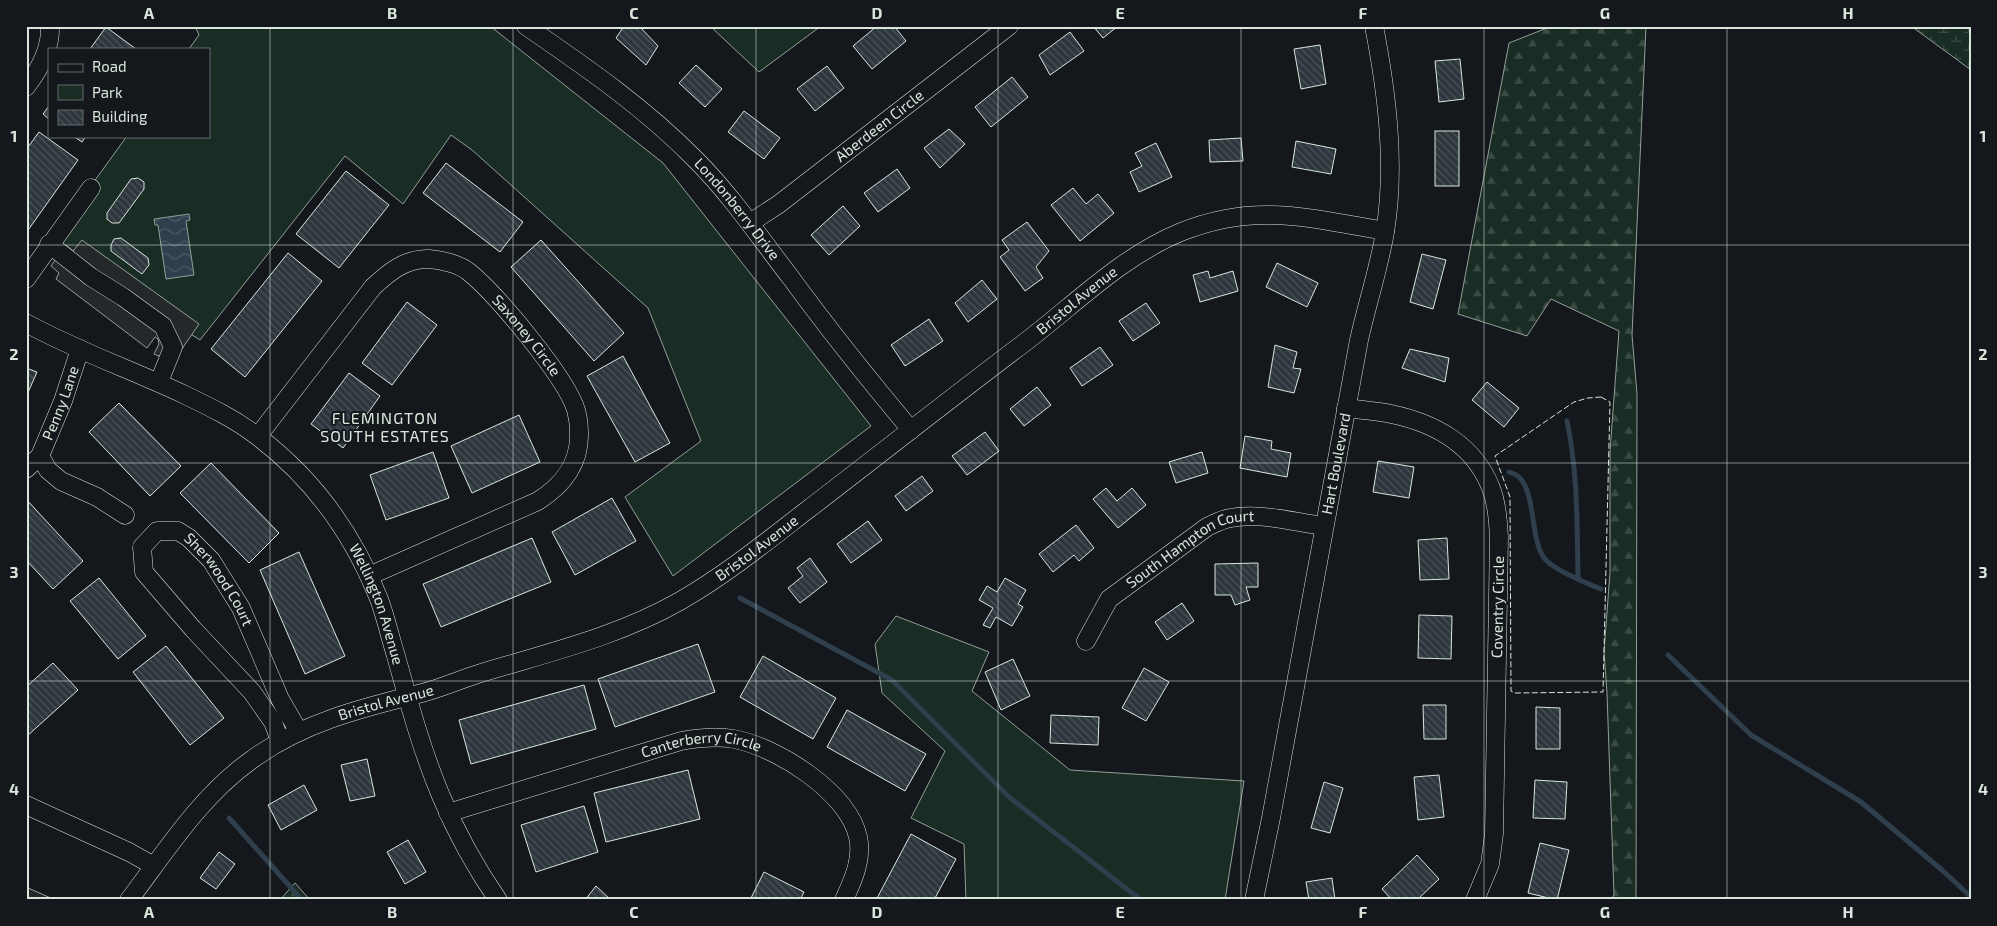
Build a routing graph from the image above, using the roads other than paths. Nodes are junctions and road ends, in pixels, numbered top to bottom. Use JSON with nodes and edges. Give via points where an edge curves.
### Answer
{"nodes":[{"id":1,"x":50,"y":26,"type":"edge"},
{"id":2,"x":526,"y":26,"type":"edge"},
{"id":3,"x":1009,"y":26,"type":"edge"},
{"id":4,"x":1374,"y":26,"type":"edge"},
{"id":5,"x":26,"y":87,"type":"edge"},
{"id":6,"x":91,"y":188,"type":"dead end"},
{"id":7,"x":750,"y":223,"type":"junction"},
{"id":8,"x":1385,"y":231,"type":"junction"},
{"id":9,"x":50,"y":244,"type":"junction"},
{"id":10,"x":26,"y":279,"type":"edge"},
{"id":11,"x":26,"y":323,"type":"edge"},
{"id":12,"x":80,"y":349,"type":"junction"},
{"id":13,"x":160,"y":382,"type":"junction"},
{"id":14,"x":1346,"y":408,"type":"junction"},
{"id":15,"x":911,"y":430,"type":"junction"},
{"id":16,"x":258,"y":436,"type":"junction"},
{"id":17,"x":40,"y":456,"type":"junction"},
{"id":18,"x":26,"y":469,"type":"edge"},
{"id":19,"x":125,"y":515,"type":"dead end"},
{"id":20,"x":1324,"y":526,"type":"junction"},
{"id":21,"x":369,"y":576,"type":"junction"},
{"id":22,"x":1086,"y":641,"type":"dead end"},
{"id":23,"x":408,"y":696,"type":"junction"},
{"id":24,"x":299,"y":732,"type":"junction"},
{"id":25,"x":280,"y":741,"type":"junction"},
{"id":26,"x":26,"y":805,"type":"edge"},
{"id":27,"x":448,"y":813,"type":"junction"},
{"id":28,"x":154,"y":866,"type":"junction"},
{"id":29,"x":129,"y":900,"type":"edge"},
{"id":30,"x":498,"y":900,"type":"edge"},
{"id":31,"x":844,"y":900,"type":"edge"},
{"id":32,"x":1254,"y":900,"type":"edge"},
{"id":33,"x":1475,"y":900,"type":"edge"}],
"edges":[{"from":1,"to":5,"type":"street","via":[[46,54]]},
{"from":2,"to":7,"type":"street","name":"Londonberry Drive","via":[[604,79],[652,118],[697,161]]},
{"from":3,"to":7,"type":"street","name":"Aberdeen Circle"},
{"from":4,"to":8,"type":"street","name":"Hart Boulevard","via":[[1381,62],[1390,163]]},
{"from":6,"to":9,"type":"street"},
{"from":7,"to":15,"type":"street","name":"Londonberry Drive"},
{"from":8,"to":14,"type":"street","name":"Hart Boulevard","via":[[1358,340]]},
{"from":8,"to":15,"type":"street","name":"Bristol Avenue","via":[[1263,213],[1206,222],[1178,233],[1152,246],[1114,273]]},
{"from":9,"to":10,"type":"street"},
{"from":9,"to":13,"type":"street","via":[[91,277],[163,326],[173,347]]},
{"from":11,"to":12,"type":"street","name":"Wellington Avenue"},
{"from":12,"to":13,"type":"street","name":"Wellington Avenue"},
{"from":12,"to":17,"type":"street","name":"Penny Lane"},
{"from":13,"to":16,"type":"street","name":"Wellington Avenue","via":[[211,407]]},
{"from":14,"to":20,"type":"street","name":"Hart Boulevard"},
{"from":14,"to":33,"type":"street","name":"Coventry Circle","via":[[1390,414],[1431,426],[1451,437],[1468,451],[1492,489],[1499,537],[1495,813],[1490,864]]},
{"from":15,"to":23,"type":"street","name":"Bristol Avenue","via":[[767,540],[679,602],[586,642]]},
{"from":16,"to":21,"type":"street","name":"Wellington Avenue","via":[[303,476],[322,498],[355,546]]},
{"from":16,"to":21,"type":"street","name":"Saxoney Circle","via":[[373,287],[412,260],[448,262],[467,271],[534,345],[565,388],[576,410],[577,454],[568,475],[538,501]]},
{"from":17,"to":18,"type":"street","name":"Penny Lane"},
{"from":17,"to":19,"type":"street","name":"Penny Lane","via":[[48,470],[61,480]]},
{"from":20,"to":22,"type":"street","name":"South Hampton Court","via":[[1247,517],[1226,519],[1207,527],[1109,599]]},
{"from":20,"to":32,"type":"street","name":"Hart Boulevard"},
{"from":21,"to":23,"type":"street","name":"Wellington Avenue","via":[[380,601]]},
{"from":23,"to":24,"type":"street","name":"Bristol Avenue","via":[[325,720]]},
{"from":23,"to":27,"type":"street","name":"Wellington Avenue"},
{"from":24,"to":25,"type":"street","name":"Bristol Avenue"},
{"from":24,"to":25,"type":"street","name":"Sherwood Court","via":[[280,699],[241,608],[211,560],[178,531],[157,531],[142,547],[144,572],[252,692],[273,722]]},
{"from":25,"to":28,"type":"street","name":"Bristol Avenue","via":[[227,779],[206,800]]},
{"from":26,"to":28,"type":"street"},
{"from":27,"to":30,"type":"street","name":"Wellington Avenue"},
{"from":27,"to":31,"type":"street","name":"Canterberry Circle","via":[[681,742],[698,738],[734,740],[765,750],[815,778],[840,803],[858,837],[859,859],[854,880]]},
{"from":28,"to":29,"type":"street","name":"Bristol Avenue"}]}
